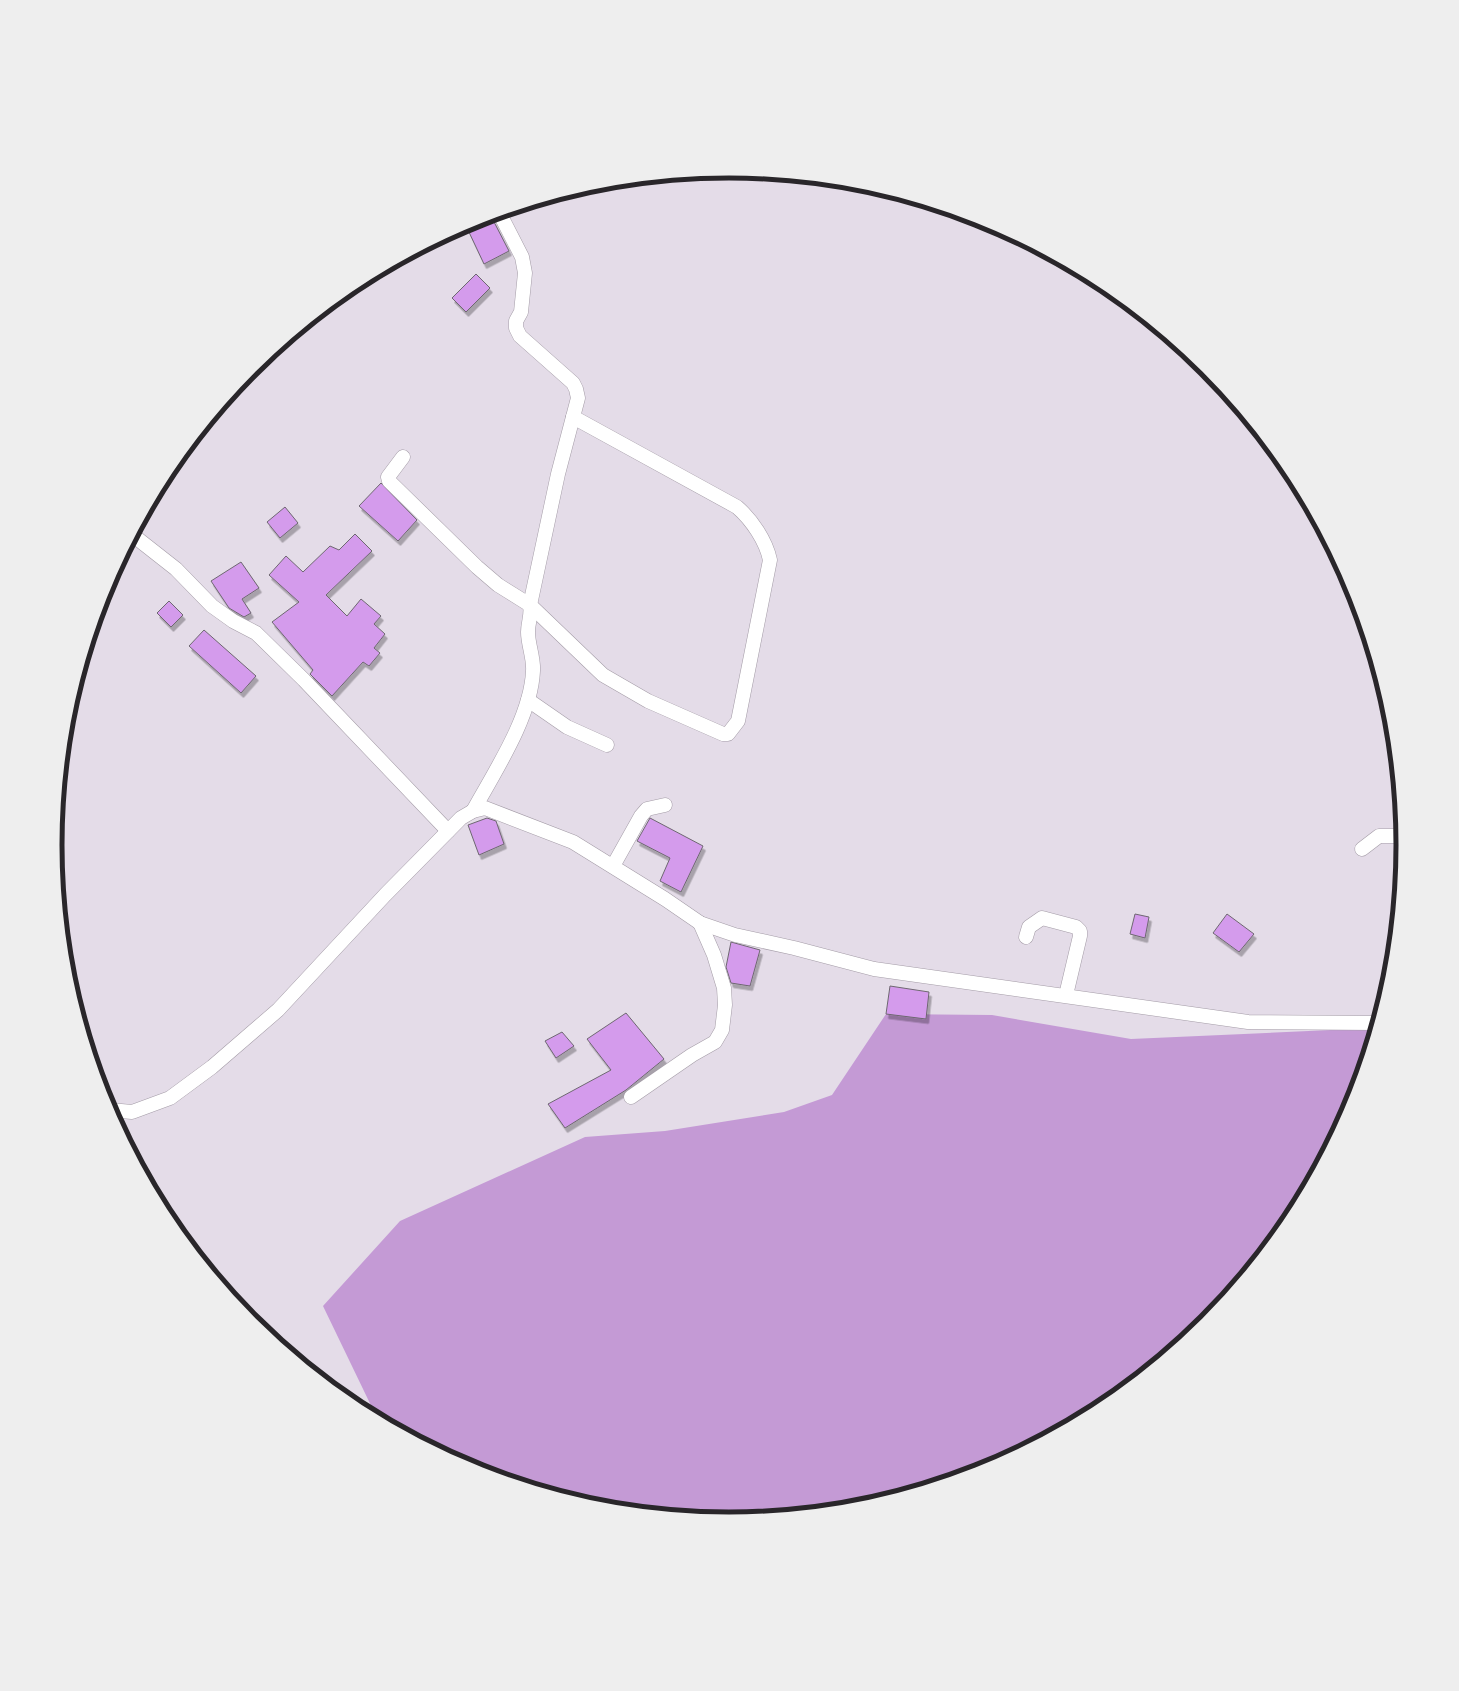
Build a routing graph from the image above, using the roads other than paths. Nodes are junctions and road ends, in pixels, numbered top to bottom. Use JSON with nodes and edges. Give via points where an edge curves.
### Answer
{"nodes":[{"id":1,"x":502,"y":218,"type":"edge"},
{"id":2,"x":573,"y":417,"type":"junction"},
{"id":3,"x":403,"y":457,"type":"dead end"},
{"id":4,"x":137,"y":538,"type":"edge"},
{"id":5,"x":530,"y":605,"type":"junction"},
{"id":6,"x":528,"y":700,"type":"junction"},
{"id":7,"x":607,"y":745,"type":"dead end"},
{"id":8,"x":665,"y":805,"type":"dead end"},
{"id":9,"x":473,"y":811,"type":"junction"},
{"id":10,"x":448,"y":831,"type":"junction"},
{"id":11,"x":1397,"y":836,"type":"edge"},
{"id":12,"x":1362,"y":849,"type":"dead end"},
{"id":13,"x":613,"y":866,"type":"junction"},
{"id":14,"x":700,"y":923,"type":"junction"},
{"id":15,"x":1026,"y":938,"type":"dead end"},
{"id":16,"x":1066,"y":995,"type":"junction"},
{"id":17,"x":1373,"y":1023,"type":"edge"},
{"id":18,"x":630,"y":1098,"type":"dead end"},
{"id":19,"x":117,"y":1111,"type":"edge"}],
"edges":[{"from":1,"to":2,"type":"street","via":[[522,256],[524,273],[521,312],[516,321],[516,328],[520,336],[573,383],[578,398]]},
{"from":2,"to":5,"type":"street"},
{"from":2,"to":5,"type":"street","via":[[737,507],[746,514],[767,548],[770,560],[738,721],[728,734],[723,734],[642,697],[603,675]]},
{"from":3,"to":5,"type":"street","via":[[388,477],[389,481],[477,567],[498,585]]},
{"from":4,"to":10,"type":"street","via":[[176,569],[212,606],[256,633]]},
{"from":5,"to":6,"type":"street","via":[[532,613],[528,632],[534,671]]},
{"from":6,"to":7,"type":"street","via":[[567,727]]},
{"from":6,"to":9,"type":"street","via":[[510,742]]},
{"from":8,"to":13,"type":"street","via":[[647,809],[641,816]]},
{"from":9,"to":10,"type":"street","via":[[461,818]]},
{"from":9,"to":13,"type":"street","via":[[485,808],[539,828],[573,842]]},
{"from":10,"to":19,"type":"street","via":[[278,1010],[212,1067],[170,1098],[132,1112]]},
{"from":11,"to":12,"type":"street","via":[[1379,836]]},
{"from":13,"to":14,"type":"street"},
{"from":14,"to":16,"type":"street","via":[[735,935],[874,969]]},
{"from":14,"to":18,"type":"street","via":[[714,955],[724,988],[722,1030],[715,1042]]},
{"from":15,"to":16,"type":"street","via":[[1029,927],[1042,918],[1076,927],[1080,931]]},
{"from":16,"to":17,"type":"street","via":[[1248,1022]]}]}
